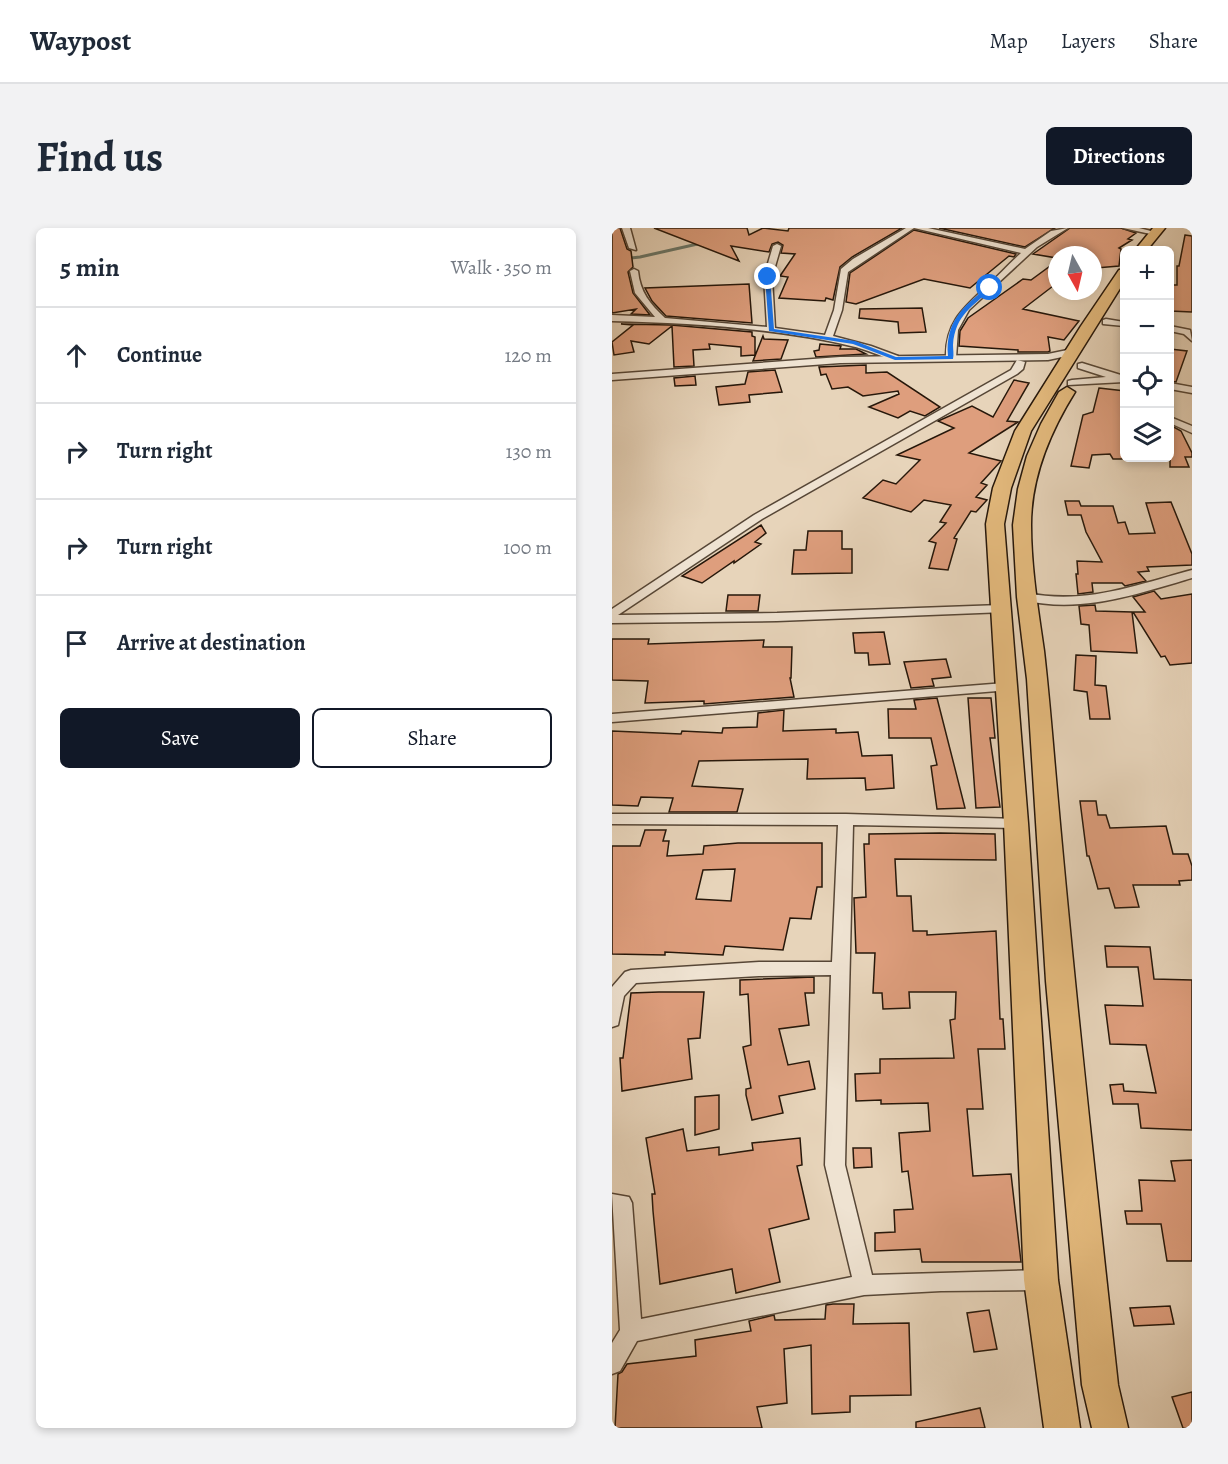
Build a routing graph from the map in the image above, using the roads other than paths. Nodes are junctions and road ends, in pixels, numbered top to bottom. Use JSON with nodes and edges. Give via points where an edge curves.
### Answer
{"nodes":[{"id":1,"x":626,"y":228,"type":"edge"},
{"id":2,"x":911,"y":228,"type":"edge"},
{"id":3,"x":918,"y":228,"type":"edge"},
{"id":4,"x":1064,"y":228,"type":"edge"},
{"id":5,"x":1127,"y":228,"type":"edge"},
{"id":6,"x":1174,"y":228,"type":"edge"},
{"id":7,"x":1157,"y":231,"type":"edge"},
{"id":8,"x":777,"y":246,"type":"dead end"},
{"id":9,"x":1144,"y":246,"type":"edge"},
{"id":10,"x":1161,"y":246,"type":"edge"},
{"id":11,"x":633,"y":248,"type":"dead end"},
{"id":12,"x":1027,"y":252,"type":"junction"},
{"id":13,"x":634,"y":271,"type":"dead end"},
{"id":14,"x":1120,"y":282,"type":"edge"},
{"id":15,"x":1124,"y":300,"type":"edge"},
{"id":16,"x":612,"y":318,"type":"edge"},
{"id":17,"x":662,"y":319,"type":"junction"},
{"id":18,"x":1115,"y":323,"type":"edge"},
{"id":19,"x":771,"y":330,"type":"junction"},
{"id":20,"x":1174,"y":330,"type":"edge"},
{"id":21,"x":828,"y":338,"type":"junction"},
{"id":22,"x":1192,"y":338,"type":"edge"},
{"id":23,"x":895,"y":358,"type":"junction"},
{"id":24,"x":951,"y":358,"type":"junction"},
{"id":25,"x":1020,"y":362,"type":"junction"},
{"id":26,"x":1070,"y":371,"type":"junction"},
{"id":27,"x":1120,"y":378,"type":"edge"},
{"id":28,"x":1120,"y":378,"type":"edge"},
{"id":29,"x":612,"y":379,"type":"edge"},
{"id":30,"x":1174,"y":387,"type":"edge"},
{"id":31,"x":1192,"y":390,"type":"edge"},
{"id":32,"x":1174,"y":422,"type":"edge"},
{"id":33,"x":1192,"y":430,"type":"edge"},
{"id":34,"x":1192,"y":574,"type":"edge"},
{"id":35,"x":1027,"y":597,"type":"junction"},
{"id":36,"x":1001,"y":609,"type":"junction"},
{"id":37,"x":612,"y":614,"type":"edge"},
{"id":38,"x":612,"y":619,"type":"edge"},
{"id":39,"x":1005,"y":687,"type":"junction"},
{"id":40,"x":612,"y":718,"type":"edge"},
{"id":41,"x":612,"y":819,"type":"edge"},
{"id":42,"x":846,"y":819,"type":"junction"},
{"id":43,"x":1016,"y":823,"type":"junction"},
{"id":44,"x":1017,"y":850,"type":"junction"},
{"id":45,"x":1050,"y":851,"type":"junction"},
{"id":46,"x":840,"y":968,"type":"junction"},
{"id":47,"x":612,"y":1020,"type":"edge"},
{"id":48,"x":612,"y":1203,"type":"edge"},
{"id":49,"x":1041,"y":1280,"type":"junction"},
{"id":50,"x":864,"y":1285,"type":"junction"},
{"id":51,"x":631,"y":1332,"type":"junction"},
{"id":52,"x":612,"y":1363,"type":"edge"},
{"id":53,"x":1062,"y":1428,"type":"edge"},
{"id":54,"x":1110,"y":1428,"type":"edge"}],
"edges":[{"from":1,"to":11,"type":"street"},
{"from":2,"to":21,"type":"street","via":[[844,271],[838,310]]},
{"from":3,"to":12,"type":"street"},
{"from":4,"to":12,"type":"street"},
{"from":5,"to":7,"type":"street"},
{"from":6,"to":10,"type":"highway"},
{"from":7,"to":9,"type":"highway"},
{"from":8,"to":19,"type":"street","via":[[768,277]]},
{"from":12,"to":24,"type":"street","via":[[967,306],[955,325]]},
{"from":13,"to":17,"type":"street","via":[[634,283],[641,298]]},
{"from":14,"to":26,"type":"highway"},
{"from":15,"to":18,"type":"highway"},
{"from":16,"to":17,"type":"street"},
{"from":17,"to":19,"type":"street"},
{"from":18,"to":26,"type":"highway"},
{"from":19,"to":21,"type":"street"},
{"from":20,"to":22,"type":"street","via":[[1187,332]]},
{"from":21,"to":23,"type":"street"},
{"from":23,"to":24,"type":"street"},
{"from":23,"to":29,"type":"street"},
{"from":24,"to":26,"type":"street","via":[[1048,357]]},
{"from":25,"to":26,"type":"street"},
{"from":25,"to":29,"type":"street","via":[[858,364]]},
{"from":25,"to":37,"type":"street","via":[[1014,372],[758,516]]},
{"from":26,"to":27,"type":"street"},
{"from":26,"to":28,"type":"street"},
{"from":26,"to":35,"type":"highway","via":[[1025,489],[1022,525]]},
{"from":26,"to":36,"type":"highway","via":[[1023,431],[1002,488],[995,524]]},
{"from":30,"to":31,"type":"street"},
{"from":32,"to":33,"type":"street"},
{"from":34,"to":35,"type":"street","via":[[1104,597],[1058,602]]},
{"from":35,"to":45,"type":"highway"},
{"from":36,"to":38,"type":"street"},
{"from":36,"to":39,"type":"highway"},
{"from":39,"to":40,"type":"street"},
{"from":39,"to":43,"type":"highway"},
{"from":41,"to":42,"type":"street"},
{"from":42,"to":43,"type":"street"},
{"from":42,"to":46,"type":"street"},
{"from":43,"to":44,"type":"highway"},
{"from":44,"to":45,"type":"highway"},
{"from":44,"to":49,"type":"highway"},
{"from":45,"to":54,"type":"highway","via":[[1100,1385]]},
{"from":46,"to":47,"type":"street","via":[[631,977],[616,994]]},
{"from":46,"to":50,"type":"street","via":[[835,1165]]},
{"from":48,"to":51,"type":"street","via":[[622,1203]]},
{"from":49,"to":50,"type":"street"},
{"from":49,"to":53,"type":"highway"},
{"from":50,"to":51,"type":"street"},
{"from":51,"to":52,"type":"street"}]}
